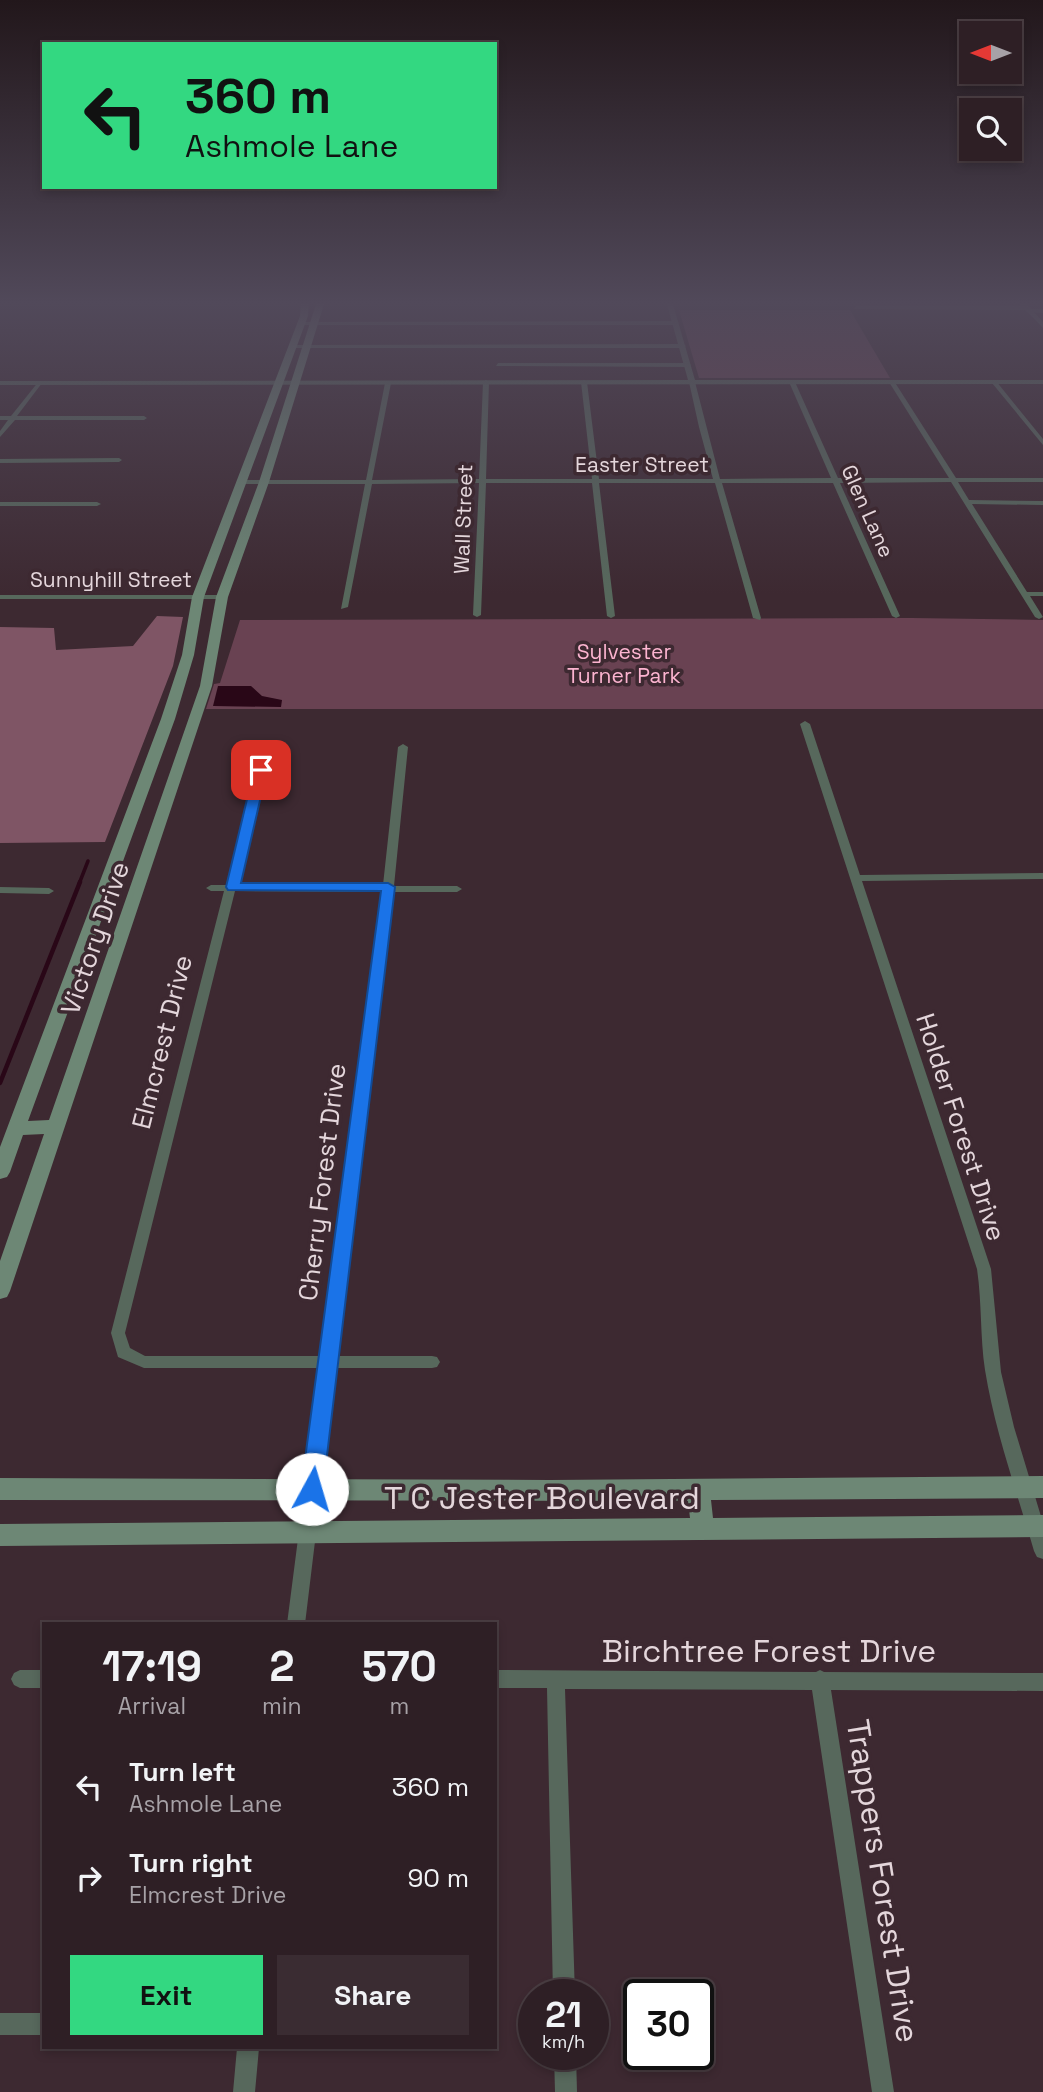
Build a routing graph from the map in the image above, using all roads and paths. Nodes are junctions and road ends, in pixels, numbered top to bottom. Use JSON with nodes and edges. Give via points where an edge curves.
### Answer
{"nodes":[{"id":1,"x":28,"y":399,"type":"edge"},
{"id":2,"x":272,"y":399,"type":"edge"},
{"id":3,"x":292,"y":399,"type":"edge"},
{"id":4,"x":385,"y":399,"type":"edge"},
{"id":5,"x":485,"y":399,"type":"edge"},
{"id":6,"x":586,"y":399,"type":"edge"},
{"id":7,"x":696,"y":399,"type":"edge"},
{"id":8,"x":799,"y":399,"type":"edge"},
{"id":9,"x":902,"y":399,"type":"edge"},
{"id":10,"x":1007,"y":399,"type":"edge"},
{"id":11,"x":0,"y":418,"type":"edge"},
{"id":12,"x":14,"y":418,"type":"junction"},
{"id":13,"x":144,"y":418,"type":"dead end"},
{"id":14,"x":261,"y":430,"type":"junction"},
{"id":15,"x":281,"y":430,"type":"junction"},
{"id":16,"x":0,"y":435,"type":"edge"},
{"id":17,"x":1043,"y":443,"type":"edge"},
{"id":18,"x":119,"y":460,"type":"dead end"},
{"id":19,"x":0,"y":461,"type":"edge"},
{"id":20,"x":836,"y":480,"type":"junction"},
{"id":21,"x":1043,"y":480,"type":"edge"},
{"id":22,"x":595,"y":481,"type":"junction"},
{"id":23,"x":718,"y":481,"type":"junction"},
{"id":24,"x":954,"y":481,"type":"junction"},
{"id":25,"x":241,"y":482,"type":"junction"},
{"id":26,"x":264,"y":482,"type":"junction"},
{"id":27,"x":369,"y":482,"type":"junction"},
{"id":28,"x":481,"y":482,"type":"junction"},
{"id":29,"x":967,"y":502,"type":"junction"},
{"id":30,"x":1043,"y":503,"type":"edge"},
{"id":31,"x":0,"y":504,"type":"edge"},
{"id":32,"x":97,"y":504,"type":"dead end"},
{"id":33,"x":1024,"y":594,"type":"junction"},
{"id":34,"x":1043,"y":594,"type":"edge"},
{"id":35,"x":0,"y":597,"type":"edge"},
{"id":36,"x":198,"y":597,"type":"junction"},
{"id":37,"x":222,"y":597,"type":"junction"},
{"id":38,"x":344,"y":607,"type":"dead end"},
{"id":39,"x":477,"y":615,"type":"dead end"},
{"id":40,"x":611,"y":616,"type":"dead end"},
{"id":41,"x":896,"y":616,"type":"dead end"},
{"id":42,"x":1039,"y":617,"type":"dead end"},
{"id":43,"x":757,"y":618,"type":"dead end"},
{"id":44,"x":169,"y":719,"type":"junction"},
{"id":45,"x":194,"y":719,"type":"junction"},
{"id":46,"x":805,"y":724,"type":"dead end"},
{"id":47,"x":266,"y":747,"type":"dead end"},
{"id":48,"x":403,"y":747,"type":"dead end"},
{"id":49,"x":1043,"y":876,"type":"edge"},
{"id":50,"x":855,"y":878,"type":"junction"},
{"id":51,"x":106,"y":887,"type":"junction"},
{"id":52,"x":138,"y":887,"type":"junction"},
{"id":53,"x":233,"y":887,"type":"junction"},
{"id":54,"x":388,"y":887,"type":"junction"},
{"id":55,"x":211,"y":888,"type":"dead end"},
{"id":56,"x":457,"y":889,"type":"dead end"},
{"id":57,"x":0,"y":890,"type":"edge"},
{"id":58,"x":49,"y":891,"type":"dead end"},
{"id":59,"x":56,"y":1127,"type":"junction"},
{"id":60,"x":17,"y":1128,"type":"junction"},
{"id":61,"x":0,"y":1172,"type":"edge"},
{"id":62,"x":0,"y":1291,"type":"edge"},
{"id":63,"x":432,"y":1362,"type":"dead end"},
{"id":64,"x":327,"y":1363,"type":"junction"},
{"id":65,"x":1034,"y":1487,"type":"edge"},
{"id":66,"x":0,"y":1489,"type":"edge"},
{"id":67,"x":312,"y":1489,"type":"junction"},
{"id":68,"x":698,"y":1489,"type":"junction"},
{"id":69,"x":1039,"y":1526,"type":"edge"},
{"id":70,"x":703,"y":1530,"type":"junction"},
{"id":71,"x":306,"y":1534,"type":"junction"},
{"id":72,"x":0,"y":1535,"type":"edge"},
{"id":73,"x":1043,"y":1551,"type":"edge"},
{"id":74,"x":296,"y":1622,"type":"edge"},
{"id":75,"x":20,"y":1679,"type":"dead end"},
{"id":76,"x":42,"y":1679,"type":"edge"},
{"id":77,"x":497,"y":1679,"type":"edge"},
{"id":78,"x":820,"y":1679,"type":"junction"},
{"id":79,"x":556,"y":1680,"type":"junction"},
{"id":80,"x":1043,"y":1682,"type":"edge"},
{"id":81,"x":564,"y":1979,"type":"edge"},
{"id":82,"x":0,"y":2024,"type":"edge"},
{"id":83,"x":42,"y":2024,"type":"edge"},
{"id":84,"x":248,"y":2049,"type":"edge"},
{"id":85,"x":565,"y":2070,"type":"edge"},
{"id":86,"x":244,"y":2092,"type":"edge"},
{"id":87,"x":566,"y":2092,"type":"edge"},
{"id":88,"x":883,"y":2092,"type":"edge"}],
"edges":[{"from":1,"to":12,"type":"street"},
{"from":2,"to":14,"type":"main road","name":"Victory Drive"},
{"from":3,"to":15,"type":"main road","name":"Victory Drive"},
{"from":4,"to":27,"type":"street"},
{"from":5,"to":28,"type":"street","name":"Wall Street"},
{"from":6,"to":22,"type":"street"},
{"from":7,"to":23,"type":"street"},
{"from":8,"to":20,"type":"street","name":"Glen Lane"},
{"from":9,"to":24,"type":"street"},
{"from":10,"to":17,"type":"street"},
{"from":11,"to":12,"type":"street"},
{"from":12,"to":13,"type":"street"},
{"from":12,"to":16,"type":"street"},
{"from":14,"to":15,"type":"main road"},
{"from":14,"to":25,"type":"main road","name":"Victory Drive"},
{"from":15,"to":26,"type":"main road","name":"Victory Drive"},
{"from":18,"to":19,"type":"street"},
{"from":20,"to":23,"type":"street","name":"Easter Street"},
{"from":20,"to":24,"type":"street","name":"Easter Street"},
{"from":20,"to":41,"type":"street","name":"Glen Lane"},
{"from":21,"to":24,"type":"street","name":"Easter Street"},
{"from":22,"to":23,"type":"street","name":"Easter Street"},
{"from":22,"to":28,"type":"street","name":"Easter Street"},
{"from":22,"to":40,"type":"street"},
{"from":23,"to":43,"type":"street"},
{"from":24,"to":29,"type":"street"},
{"from":25,"to":26,"type":"street","name":"Easter Street"},
{"from":25,"to":36,"type":"main road","name":"Victory Drive"},
{"from":26,"to":27,"type":"street","name":"Easter Street"},
{"from":26,"to":37,"type":"main road","name":"Victory Drive"},
{"from":27,"to":28,"type":"street","name":"Easter Street"},
{"from":27,"to":38,"type":"street"},
{"from":28,"to":39,"type":"street","name":"Wall Street"},
{"from":29,"to":30,"type":"street"},
{"from":29,"to":33,"type":"street"},
{"from":31,"to":32,"type":"street"},
{"from":33,"to":34,"type":"street"},
{"from":33,"to":42,"type":"street"},
{"from":35,"to":36,"type":"street","name":"Sunnyhill Street"},
{"from":36,"to":37,"type":"street","name":"Sunnyhill Street"},
{"from":36,"to":44,"type":"main road","name":"Victory Drive","via":[[188,655]]},
{"from":37,"to":45,"type":"main road","name":"Victory Drive","via":[[213,656]]},
{"from":44,"to":45,"type":"main road"},
{"from":44,"to":51,"type":"main road","name":"Victory Drive"},
{"from":45,"to":52,"type":"main road","name":"Victory Drive"},
{"from":46,"to":50,"type":"street","name":"Holder Forest Drive"},
{"from":47,"to":53,"type":"street","name":"Elmcrest Drive"},
{"from":48,"to":54,"type":"street","name":"Cherry Forest Drive"},
{"from":49,"to":50,"type":"street"},
{"from":50,"to":65,"type":"street","name":"Holder Forest Drive","via":[[984,1269],[996,1387]]},
{"from":51,"to":52,"type":"main road"},
{"from":51,"to":60,"type":"main road","name":"Victory Drive"},
{"from":52,"to":59,"type":"main road","name":"Victory Drive"},
{"from":53,"to":54,"type":"street"},
{"from":53,"to":55,"type":"street"},
{"from":53,"to":64,"type":"street","name":"Elmcrest Drive","via":[[118,1333],[123,1352],[144,1362]]},
{"from":54,"to":56,"type":"street"},
{"from":54,"to":64,"type":"street","name":"Cherry Forest Drive"},
{"from":57,"to":58,"type":"street"},
{"from":59,"to":60,"type":"main road"},
{"from":59,"to":62,"type":"main road","name":"Victory Drive"},
{"from":60,"to":61,"type":"main road","name":"Victory Drive"},
{"from":63,"to":64,"type":"street"},
{"from":64,"to":67,"type":"street","name":"Cherry Forest Drive"},
{"from":65,"to":68,"type":"main road","name":"T C Jester Boulevard"},
{"from":65,"to":69,"type":"street","name":"Holder Forest Drive"},
{"from":66,"to":67,"type":"main road","name":"T C Jester Boulevard"},
{"from":67,"to":68,"type":"main road","name":"T C Jester Boulevard"},
{"from":67,"to":71,"type":"street","name":"Cherry Forest Drive"},
{"from":68,"to":70,"type":"main road"},
{"from":69,"to":70,"type":"main road","name":"T C Jester Boulevard"},
{"from":69,"to":73,"type":"street","name":"Holder Forest Drive"},
{"from":70,"to":71,"type":"main road","name":"T C Jester Boulevard"},
{"from":71,"to":72,"type":"main road","name":"T C Jester Boulevard"},
{"from":71,"to":74,"type":"street","name":"Cherry Forest Drive"},
{"from":75,"to":76,"type":"street"},
{"from":77,"to":79,"type":"street","name":"Birchtree Forest Drive"},
{"from":78,"to":79,"type":"street","name":"Birchtree Forest Drive"},
{"from":78,"to":80,"type":"street","name":"Birchtree Forest Drive"},
{"from":78,"to":88,"type":"street","name":"Trappers Forest Drive"},
{"from":79,"to":81,"type":"street"},
{"from":82,"to":83,"type":"street"},
{"from":84,"to":86,"type":"street"},
{"from":85,"to":87,"type":"street"}]}
